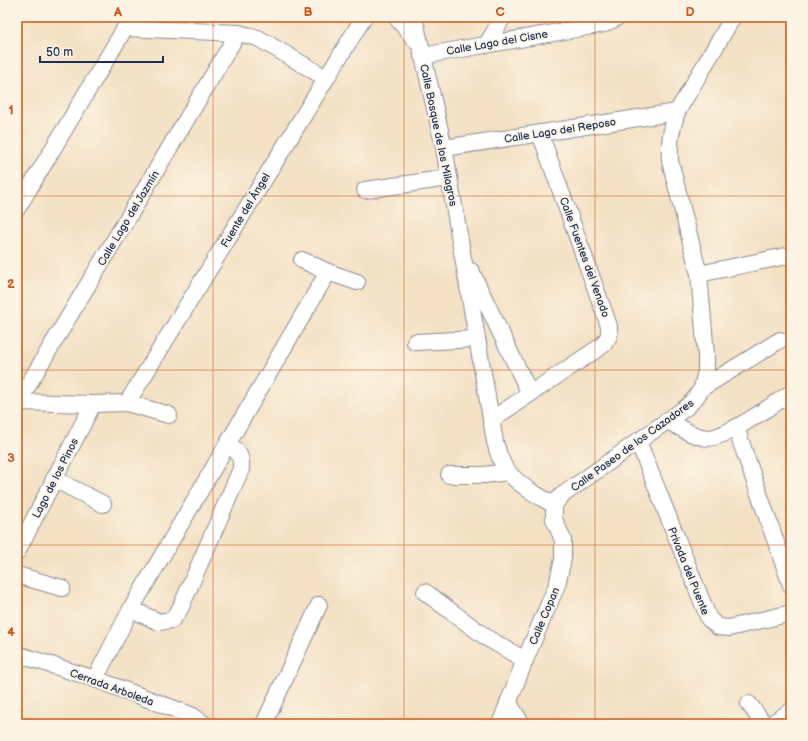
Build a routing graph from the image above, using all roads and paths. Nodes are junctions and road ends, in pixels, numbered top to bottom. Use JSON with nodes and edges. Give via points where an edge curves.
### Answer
{"nodes":[{"id":1,"x":364,"y":17,"type":"edge"},
{"id":2,"x":396,"y":17,"type":"edge"},
{"id":3,"x":414,"y":17,"type":"edge"},
{"id":4,"x":503,"y":17,"type":"edge"},
{"id":5,"x":618,"y":17,"type":"edge"},
{"id":6,"x":733,"y":17,"type":"edge"},
{"id":7,"x":128,"y":22,"type":"edge"},
{"id":8,"x":238,"y":33,"type":"junction"},
{"id":9,"x":487,"y":44,"type":"junction"},
{"id":10,"x":421,"y":50,"type":"junction"},
{"id":11,"x":326,"y":78,"type":"junction"},
{"id":12,"x":677,"y":112,"type":"junction"},
{"id":13,"x":540,"y":133,"type":"junction"},
{"id":14,"x":444,"y":148,"type":"junction"},
{"id":15,"x":449,"y":178,"type":"junction"},
{"id":16,"x":365,"y":190,"type":"dead end"},
{"id":17,"x":17,"y":209,"type":"edge"},
{"id":18,"x":463,"y":253,"type":"junction"},
{"id":19,"x":791,"y":255,"type":"edge"},
{"id":20,"x":302,"y":260,"type":"dead end"},
{"id":21,"x":328,"y":272,"type":"junction"},
{"id":22,"x":699,"y":274,"type":"junction"},
{"id":23,"x":357,"y":282,"type":"dead end"},
{"id":24,"x":477,"y":339,"type":"junction"},
{"id":25,"x":780,"y":340,"type":"dead end"},
{"id":26,"x":415,"y":342,"type":"dead end"},
{"id":27,"x":702,"y":388,"type":"junction"},
{"id":28,"x":791,"y":393,"type":"edge"},
{"id":29,"x":530,"y":394,"type":"junction"},
{"id":30,"x":18,"y":402,"type":"edge"},
{"id":31,"x":127,"y":403,"type":"junction"},
{"id":32,"x":92,"y":404,"type":"junction"},
{"id":33,"x":169,"y":415,"type":"dead end"},
{"id":34,"x":491,"y":420,"type":"junction"},
{"id":35,"x":668,"y":421,"type":"junction"},
{"id":36,"x":736,"y":428,"type":"junction"},
{"id":37,"x":638,"y":441,"type":"junction"},
{"id":38,"x":228,"y":443,"type":"junction"},
{"id":39,"x":508,"y":472,"type":"junction"},
{"id":40,"x":449,"y":475,"type":"dead end"},
{"id":41,"x":54,"y":479,"type":"junction"},
{"id":42,"x":103,"y":504,"type":"dead end"},
{"id":43,"x":554,"y":505,"type":"junction"},
{"id":44,"x":17,"y":552,"type":"edge"},
{"id":45,"x":17,"y":575,"type":"edge"},
{"id":46,"x":791,"y":584,"type":"edge"},
{"id":47,"x":62,"y":588,"type":"dead end"},
{"id":48,"x":425,"y":592,"type":"dead end"},
{"id":49,"x":319,"y":605,"type":"dead end"},
{"id":50,"x":131,"y":609,"type":"junction"},
{"id":51,"x":791,"y":613,"type":"edge"},
{"id":52,"x":17,"y":654,"type":"edge"},
{"id":53,"x":525,"y":660,"type":"junction"},
{"id":54,"x":95,"y":679,"type":"junction"},
{"id":55,"x":508,"y":702,"type":"junction"},
{"id":56,"x":749,"y":704,"type":"dead end"},
{"id":57,"x":791,"y":710,"type":"edge"},
{"id":58,"x":204,"y":724,"type":"edge"},
{"id":59,"x":264,"y":724,"type":"edge"},
{"id":60,"x":500,"y":724,"type":"edge"},
{"id":61,"x":522,"y":724,"type":"edge"},
{"id":62,"x":764,"y":724,"type":"edge"},
{"id":63,"x":771,"y":724,"type":"edge"}],
"edges":[{"from":1,"to":11,"type":"street","name":"Fuente del Ángel"},
{"from":2,"to":10,"type":"street"},
{"from":3,"to":10,"type":"street","name":"Calle Bosque de los Milagros"},
{"from":4,"to":9,"type":"street"},
{"from":5,"to":9,"type":"street","name":"Calle Lago del Cisne","via":[[604,24]]},
{"from":6,"to":12,"type":"street","name":"Calle Paseo de los Cazadores"},
{"from":7,"to":8,"type":"street"},
{"from":7,"to":17,"type":"street"},
{"from":8,"to":11,"type":"street","via":[[258,38]]},
{"from":8,"to":30,"type":"street","name":"Calle Lago del Jazmín"},
{"from":9,"to":10,"type":"street","name":"Calle Lago del Cisne"},
{"from":10,"to":14,"type":"street","name":"Calle Bosque de los Milagros"},
{"from":11,"to":31,"type":"street","name":"Fuente del Ángel"},
{"from":12,"to":13,"type":"street","name":"Calle Lago del Reposo"},
{"from":12,"to":22,"type":"street","name":"Calle Paseo de los Cazadores","via":[[669,143],[670,161]]},
{"from":13,"to":14,"type":"street","name":"Calle Lago del Reposo"},
{"from":13,"to":29,"type":"street","name":"Calle Fuentes del Venado","via":[[609,326],[609,336],[603,345]]},
{"from":14,"to":15,"type":"street","name":"Calle Bosque de los Milagros"},
{"from":15,"to":16,"type":"street"},
{"from":15,"to":18,"type":"street","name":"Calle Bosque de los Milagros"},
{"from":18,"to":24,"type":"street","name":"Calle Bosque de los Milagros"},
{"from":18,"to":29,"type":"street","name":"Calle Bosque de los Milagros"},
{"from":19,"to":22,"type":"street"},
{"from":20,"to":21,"type":"street"},
{"from":21,"to":23,"type":"street"},
{"from":21,"to":38,"type":"street"},
{"from":22,"to":27,"type":"street","name":"Calle Paseo de los Cazadores","via":[[706,355]]},
{"from":24,"to":26,"type":"street"},
{"from":24,"to":34,"type":"street","name":"Calle Bosque de los Milagros"},
{"from":25,"to":27,"type":"street"},
{"from":27,"to":35,"type":"street","name":"Calle Paseo de los Cazadores","via":[[688,406]]},
{"from":28,"to":36,"type":"street"},
{"from":29,"to":34,"type":"street","name":"Calle Fuentes del Venado"},
{"from":30,"to":32,"type":"street"},
{"from":31,"to":32,"type":"street"},
{"from":31,"to":33,"type":"street"},
{"from":32,"to":41,"type":"street","name":"Lago de los Pinos"},
{"from":34,"to":39,"type":"street","name":"Calle Bosque de los Milagros","via":[[500,458]]},
{"from":35,"to":36,"type":"street","via":[[687,432],[710,438]]},
{"from":35,"to":37,"type":"street","name":"Calle Paseo de los Cazadores"},
{"from":36,"to":46,"type":"street"},
{"from":37,"to":43,"type":"street","name":"Calle Paseo de los Cazadores","via":[[561,496]]},
{"from":37,"to":51,"type":"street","name":"Privada del Puente","via":[[708,619],[718,627],[729,628]]},
{"from":38,"to":50,"type":"street"},
{"from":38,"to":50,"type":"street","via":[[242,460],[241,469],[180,609],[172,620],[159,622]]},
{"from":39,"to":40,"type":"street"},
{"from":39,"to":43,"type":"street"},
{"from":41,"to":42,"type":"street"},
{"from":41,"to":44,"type":"street","name":"Lago de los Pinos"},
{"from":43,"to":53,"type":"street","name":"Calle Copan","via":[[554,519],[563,540],[563,559],[557,585]]},
{"from":45,"to":47,"type":"street"},
{"from":48,"to":53,"type":"street","via":[[487,638]]},
{"from":49,"to":59,"type":"street"},
{"from":50,"to":54,"type":"street"},
{"from":52,"to":54,"type":"street","name":"Cerrada Arboleda"},
{"from":53,"to":55,"type":"street","name":"Calle Copan"},
{"from":54,"to":58,"type":"street","name":"Cerrada Arboleda","via":[[193,716]]},
{"from":55,"to":60,"type":"street","name":"Calle Copan"},
{"from":55,"to":61,"type":"street"},
{"from":56,"to":62,"type":"street"},
{"from":57,"to":63,"type":"street"}]}
